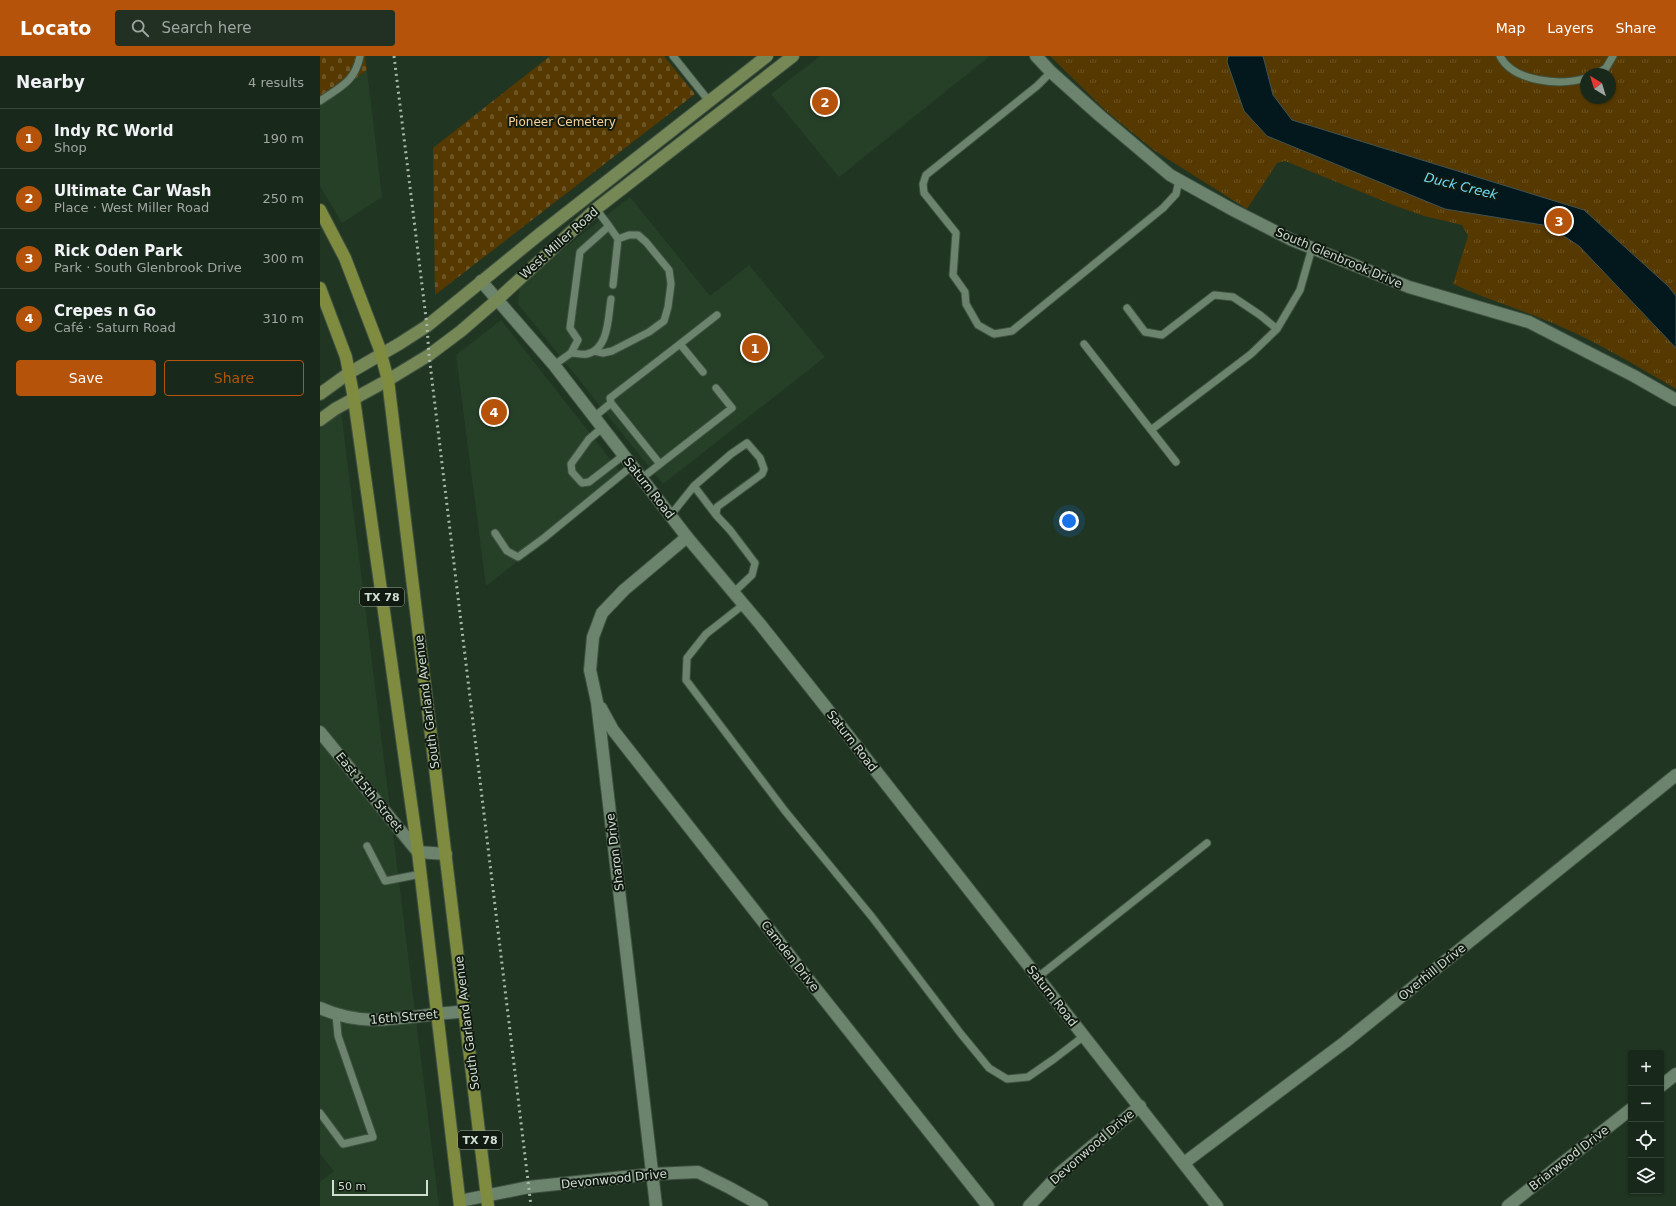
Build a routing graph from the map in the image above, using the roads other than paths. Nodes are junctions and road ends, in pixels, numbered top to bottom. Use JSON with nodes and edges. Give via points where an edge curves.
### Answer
{"nodes":[{"id":1,"x":360,"y":56,"type":"edge"},
{"id":2,"x":673,"y":56,"type":"edge"},
{"id":3,"x":767,"y":56,"type":"edge"},
{"id":4,"x":793,"y":56,"type":"edge"},
{"id":5,"x":1036,"y":56,"type":"edge"},
{"id":6,"x":1500,"y":56,"type":"edge"},
{"id":7,"x":1613,"y":56,"type":"edge"},
{"id":8,"x":1606,"y":68,"type":"edge"},
{"id":9,"x":1051,"y":72,"type":"junction"},
{"id":10,"x":1580,"y":79,"type":"edge"},
{"id":11,"x":320,"y":101,"type":"edge"},
{"id":12,"x":709,"y":102,"type":"junction"},
{"id":13,"x":1179,"y":180,"type":"junction"},
{"id":14,"x":596,"y":209,"type":"junction"},
{"id":15,"x":320,"y":210,"type":"edge"},
{"id":16,"x":609,"y":226,"type":"junction"},
{"id":17,"x":618,"y":239,"type":"junction"},
{"id":18,"x":1312,"y":248,"type":"junction"},
{"id":19,"x":481,"y":281,"type":"junction"},
{"id":20,"x":613,"y":284,"type":"dead end"},
{"id":21,"x":320,"y":288,"type":"edge"},
{"id":22,"x":498,"y":299,"type":"junction"},
{"id":23,"x":611,"y":299,"type":"dead end"},
{"id":24,"x":1127,"y":308,"type":"dead end"},
{"id":25,"x":717,"y":315,"type":"dead end"},
{"id":26,"x":1277,"y":329,"type":"junction"},
{"id":27,"x":680,"y":344,"type":"junction"},
{"id":28,"x":1084,"y":344,"type":"dead end"},
{"id":29,"x":594,"y":351,"type":"junction"},
{"id":30,"x":571,"y":353,"type":"junction"},
{"id":31,"x":381,"y":355,"type":"junction"},
{"id":32,"x":554,"y":365,"type":"junction"},
{"id":33,"x":703,"y":372,"type":"dead end"},
{"id":34,"x":349,"y":373,"type":"junction"},
{"id":35,"x":388,"y":380,"type":"junction"},
{"id":36,"x":716,"y":388,"type":"dead end"},
{"id":37,"x":320,"y":394,"type":"edge"},
{"id":38,"x":354,"y":399,"type":"junction"},
{"id":39,"x":1676,"y":400,"type":"edge"},
{"id":40,"x":611,"y":403,"type":"junction"},
{"id":41,"x":594,"y":417,"type":"junction"},
{"id":42,"x":320,"y":420,"type":"edge"},
{"id":43,"x":602,"y":428,"type":"junction"},
{"id":44,"x":1151,"y":430,"type":"junction"},
{"id":45,"x":624,"y":455,"type":"junction"},
{"id":46,"x":1176,"y":462,"type":"dead end"},
{"id":47,"x":660,"y":464,"type":"junction"},
{"id":48,"x":632,"y":466,"type":"junction"},
{"id":49,"x":642,"y":478,"type":"junction"},
{"id":50,"x":694,"y":486,"type":"junction"},
{"id":51,"x":716,"y":515,"type":"junction"},
{"id":52,"x":670,"y":516,"type":"junction"},
{"id":53,"x":495,"y":533,"type":"dead end"},
{"id":54,"x":687,"y":537,"type":"junction"},
{"id":55,"x":733,"y":593,"type":"junction"},
{"id":56,"x":743,"y":605,"type":"junction"},
{"id":57,"x":597,"y":702,"type":"junction"},
{"id":58,"x":320,"y":732,"type":"edge"},
{"id":59,"x":1676,"y":775,"type":"edge"},
{"id":60,"x":1207,"y":843,"type":"dead end"},
{"id":61,"x":367,"y":846,"type":"dead end"},
{"id":62,"x":418,"y":852,"type":"junction"},
{"id":63,"x":446,"y":854,"type":"junction"},
{"id":64,"x":421,"y":874,"type":"junction"},
{"id":65,"x":1038,"y":977,"type":"junction"},
{"id":66,"x":320,"y":1008,"type":"edge"},
{"id":67,"x":465,"y":1011,"type":"junction"},
{"id":68,"x":437,"y":1014,"type":"junction"},
{"id":69,"x":336,"y":1015,"type":"junction"},
{"id":70,"x":1084,"y":1036,"type":"junction"},
{"id":71,"x":1676,"y":1074,"type":"edge"},
{"id":72,"x":1664,"y":1084,"type":"edge"},
{"id":73,"x":1140,"y":1106,"type":"junction"},
{"id":74,"x":1628,"y":1111,"type":"edge"},
{"id":75,"x":320,"y":1113,"type":"edge"},
{"id":76,"x":1184,"y":1163,"type":"junction"},
{"id":77,"x":653,"y":1174,"type":"junction"},
{"id":78,"x":488,"y":1201,"type":"edge"},
{"id":79,"x":460,"y":1204,"type":"edge"},
{"id":80,"x":656,"y":1206,"type":"edge"},
{"id":81,"x":762,"y":1206,"type":"edge"},
{"id":82,"x":988,"y":1206,"type":"edge"},
{"id":83,"x":1029,"y":1206,"type":"edge"},
{"id":84,"x":1217,"y":1206,"type":"edge"},
{"id":85,"x":1508,"y":1206,"type":"edge"}],
"edges":[{"from":1,"to":11,"type":"lane","via":[[357,71],[348,81]]},
{"from":2,"to":12,"type":"lane"},
{"from":3,"to":12,"type":"main road","name":"West Miller Road"},
{"from":4,"to":14,"type":"main road","name":"West Miller Road"},
{"from":5,"to":9,"type":"street","name":"South Glenbrook Drive"},
{"from":6,"to":10,"type":"lane","via":[[1512,69],[1544,81],[1561,83]]},
{"from":7,"to":8,"type":"lane"},
{"from":9,"to":13,"type":"street","name":"South Glenbrook Drive"},
{"from":9,"to":13,"type":"lane","via":[[926,175],[923,184],[924,193],[956,233],[953,275],[965,292],[966,304],[978,325],[994,334],[1012,331],[1163,208],[1176,194]]},
{"from":12,"to":19,"type":"main road","name":"West Miller Road"},
{"from":13,"to":18,"type":"street","name":"South Glenbrook Drive"},
{"from":14,"to":16,"type":"lane"},
{"from":14,"to":22,"type":"main road","name":"West Miller Road"},
{"from":15,"to":31,"type":"main road","name":"South Garland Avenue","number":"TX 78","via":[[345,258]]},
{"from":16,"to":17,"type":"lane"},
{"from":16,"to":30,"type":"lane","via":[[580,252],[570,328],[578,340]]},
{"from":17,"to":20,"type":"lane"},
{"from":17,"to":29,"type":"lane","via":[[638,235],[669,270],[671,284],[668,307],[664,321],[649,332],[612,351]]},
{"from":18,"to":26,"type":"lane","via":[[1300,290]]},
{"from":18,"to":39,"type":"street","name":"South Glenbrook Drive","via":[[1409,287],[1529,322]]},
{"from":19,"to":22,"type":"street","name":"Saturn Road"},
{"from":19,"to":31,"type":"main road","name":"West Miller Road","via":[[427,326]]},
{"from":21,"to":34,"type":"main road","number":"TX 78","via":[[346,357]]},
{"from":22,"to":32,"type":"street","name":"Saturn Road"},
{"from":22,"to":35,"type":"main road","name":"West Miller Road","via":[[429,355]]},
{"from":23,"to":29,"type":"lane","via":[[604,340]]},
{"from":24,"to":26,"type":"lane","via":[[1145,332],[1162,335],[1214,295],[1234,297]]},
{"from":25,"to":27,"type":"lane"},
{"from":26,"to":44,"type":"lane","via":[[1250,354]]},
{"from":27,"to":33,"type":"lane"},
{"from":27,"to":40,"type":"lane","via":[[610,398]]},
{"from":28,"to":44,"type":"lane"},
{"from":29,"to":30,"type":"lane","via":[[586,354]]},
{"from":30,"to":32,"type":"lane"},
{"from":31,"to":34,"type":"main road","name":"West Miller Road"},
{"from":31,"to":35,"type":"main road","name":"South Garland Avenue","number":"TX 78"},
{"from":32,"to":41,"type":"street","name":"Saturn Road"},
{"from":34,"to":37,"type":"main road","name":"West Miller Road"},
{"from":34,"to":38,"type":"main road","number":"TX 78"},
{"from":35,"to":38,"type":"main road","name":"West Miller Road"},
{"from":35,"to":63,"type":"main road","name":"South Garland Avenue","number":"TX 78"},
{"from":36,"to":47,"type":"lane","via":[[732,408]]},
{"from":38,"to":42,"type":"main road","name":"West Miller Road"},
{"from":38,"to":62,"type":"main road","number":"TX 78"},
{"from":40,"to":41,"type":"lane"},
{"from":40,"to":47,"type":"lane"},
{"from":41,"to":43,"type":"street","name":"Saturn Road"},
{"from":43,"to":45,"type":"street","name":"Saturn Road"},
{"from":43,"to":45,"type":"lane","via":[[589,439],[571,464],[572,472],[582,483],[589,482]]},
{"from":44,"to":46,"type":"lane"},
{"from":45,"to":48,"type":"street","name":"Saturn Road"},
{"from":47,"to":49,"type":"lane"},
{"from":48,"to":49,"type":"street","name":"Saturn Road"},
{"from":48,"to":53,"type":"lane","via":[[518,557],[507,551]]},
{"from":49,"to":52,"type":"street","name":"Saturn Road"},
{"from":50,"to":51,"type":"lane"},
{"from":50,"to":51,"type":"lane","via":[[747,443],[760,458],[764,469],[762,474],[717,507]]},
{"from":50,"to":52,"type":"lane"},
{"from":51,"to":55,"type":"lane","via":[[755,563],[752,575]]},
{"from":52,"to":54,"type":"street","name":"Saturn Road"},
{"from":54,"to":55,"type":"street","name":"Saturn Road"},
{"from":54,"to":57,"type":"street","name":"Sharon Drive","via":[[624,590],[602,613],[593,637],[590,670]]},
{"from":55,"to":56,"type":"street","name":"Saturn Road"},
{"from":56,"to":65,"type":"street","name":"Saturn Road"},
{"from":56,"to":70,"type":"lane","via":[[706,634],[687,658],[686,680],[785,811],[872,917],[961,1034],[990,1068],[1006,1079],[1028,1077]]},
{"from":57,"to":77,"type":"street","name":"Sharon Drive"},
{"from":57,"to":82,"type":"street","name":"Camden Drive","via":[[617,736]]},
{"from":58,"to":62,"type":"street","name":"East 15th Street"},
{"from":59,"to":76,"type":"street","name":"Overhill Drive","via":[[1344,1042]]},
{"from":60,"to":65,"type":"lane"},
{"from":61,"to":64,"type":"lane","via":[[386,881]]},
{"from":62,"to":63,"type":"street"},
{"from":62,"to":64,"type":"main road","number":"TX 78"},
{"from":63,"to":67,"type":"main road","name":"South Garland Avenue","number":"TX 78"},
{"from":64,"to":68,"type":"main road","number":"TX 78"},
{"from":65,"to":70,"type":"street","name":"Saturn Road"},
{"from":66,"to":69,"type":"street","name":"16th Street"},
{"from":67,"to":68,"type":"street","name":"16th Street"},
{"from":67,"to":78,"type":"main road","name":"South Garland Avenue","number":"TX 78"},
{"from":68,"to":69,"type":"street","name":"16th Street","via":[[375,1021]]},
{"from":68,"to":79,"type":"main road","number":"TX 78"},
{"from":69,"to":75,"type":"lane","via":[[338,1036],[373,1137],[342,1144]]},
{"from":70,"to":73,"type":"street","name":"Saturn Road"},
{"from":71,"to":72,"type":"street"},
{"from":73,"to":76,"type":"street","name":"Saturn Road"},
{"from":73,"to":83,"type":"street","name":"Devonwood Drive","via":[[1061,1172]]},
{"from":74,"to":85,"type":"street","name":"Briarwood Drive"},
{"from":76,"to":84,"type":"street","name":"Saturn Road"},
{"from":77,"to":78,"type":"street","name":"Devonwood Drive","via":[[529,1187]]},
{"from":77,"to":80,"type":"street","name":"Sharon Drive"},
{"from":77,"to":81,"type":"street","name":"Devonwood Drive","via":[[698,1172]]},
{"from":78,"to":79,"type":"street","name":"Devonwood Drive"}]}
